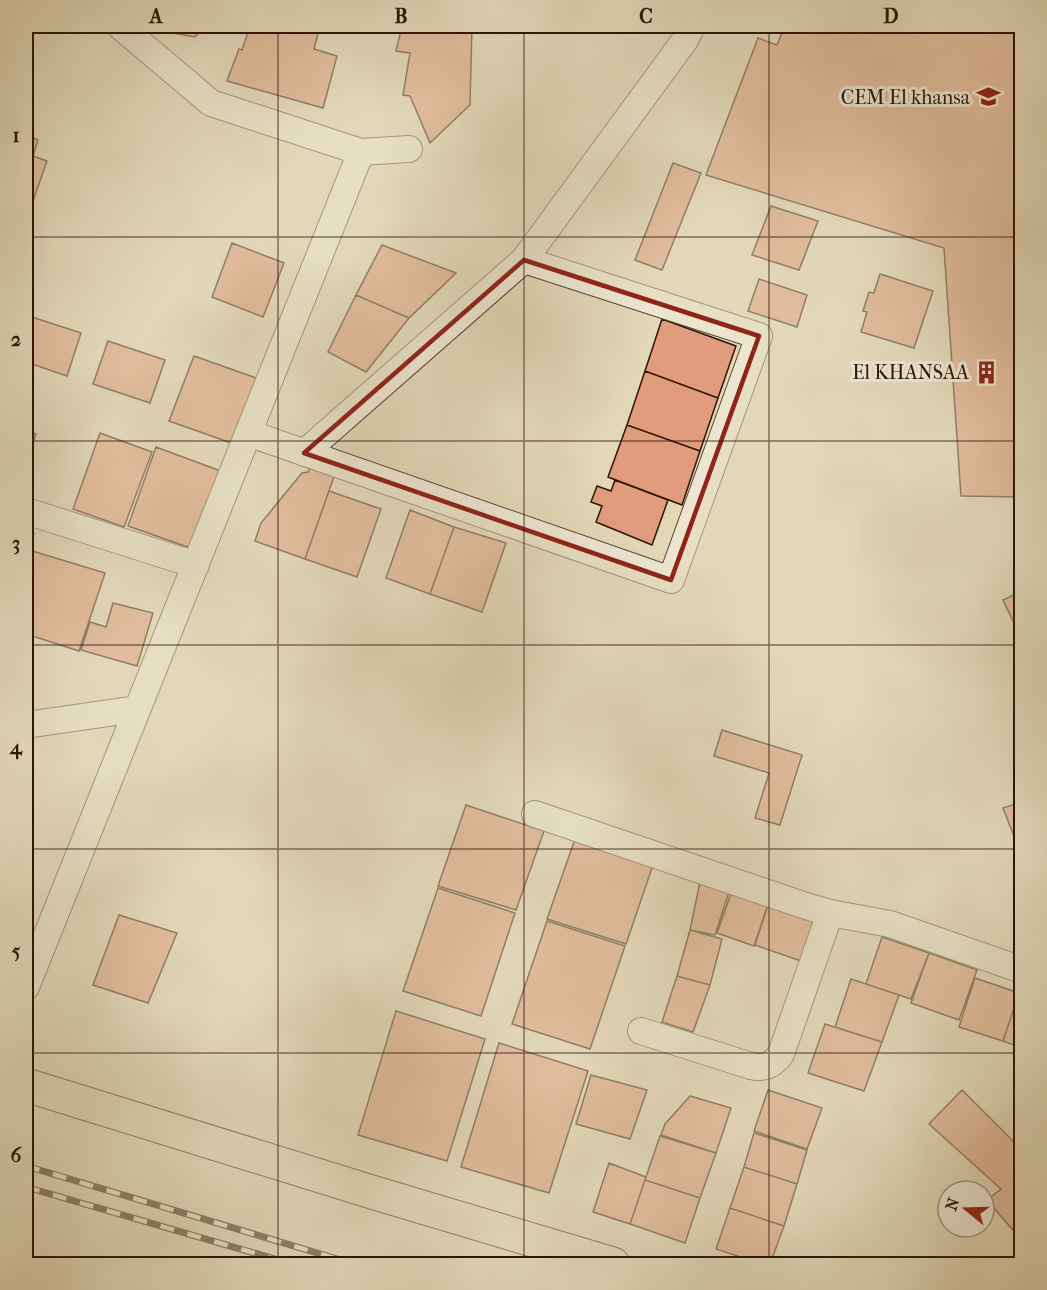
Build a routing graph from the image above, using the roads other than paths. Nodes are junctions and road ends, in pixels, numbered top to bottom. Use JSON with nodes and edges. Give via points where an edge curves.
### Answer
{"nodes":[{"id":1,"x":120,"y":26,"type":"edge"},
{"id":2,"x":692,"y":26,"type":"edge"},
{"id":3,"x":409,"y":149,"type":"dead end"},
{"id":4,"x":361,"y":152,"type":"junction"},
{"id":5,"x":524,"y":260,"type":"junction"},
{"id":6,"x":248,"y":433,"type":"junction"},
{"id":7,"x":304,"y":453,"type":"junction"},
{"id":8,"x":26,"y":511,"type":"edge"},
{"id":9,"x":196,"y":565,"type":"junction"},
{"id":10,"x":137,"y":709,"type":"junction"},
{"id":11,"x":26,"y":725,"type":"edge"},
{"id":12,"x":535,"y":814,"type":"dead end"},
{"id":13,"x":830,"y":913,"type":"junction"},
{"id":14,"x":1022,"y":970,"type":"edge"},
{"id":15,"x":26,"y":987,"type":"edge"},
{"id":16,"x":641,"y":1031,"type":"dead end"},
{"id":17,"x":26,"y":1085,"type":"edge"},
{"id":18,"x":614,"y":1264,"type":"edge"}],
"edges":[{"from":1,"to":4,"type":"street","via":[[211,103]]},
{"from":2,"to":5,"type":"street"},
{"from":3,"to":4,"type":"street"},
{"from":4,"to":6,"type":"street"},
{"from":5,"to":7,"type":"street"},
{"from":5,"to":7,"type":"street","via":[[759,336],[671,580]]},
{"from":6,"to":7,"type":"street"},
{"from":6,"to":9,"type":"street"},
{"from":8,"to":9,"type":"street"},
{"from":9,"to":10,"type":"street"},
{"from":10,"to":11,"type":"street"},
{"from":10,"to":15,"type":"street"},
{"from":12,"to":13,"type":"street"},
{"from":13,"to":14,"type":"street","via":[[890,924]]},
{"from":13,"to":16,"type":"street","via":[[781,1054],[770,1065],[757,1068]]},
{"from":17,"to":18,"type":"main road"}]}
